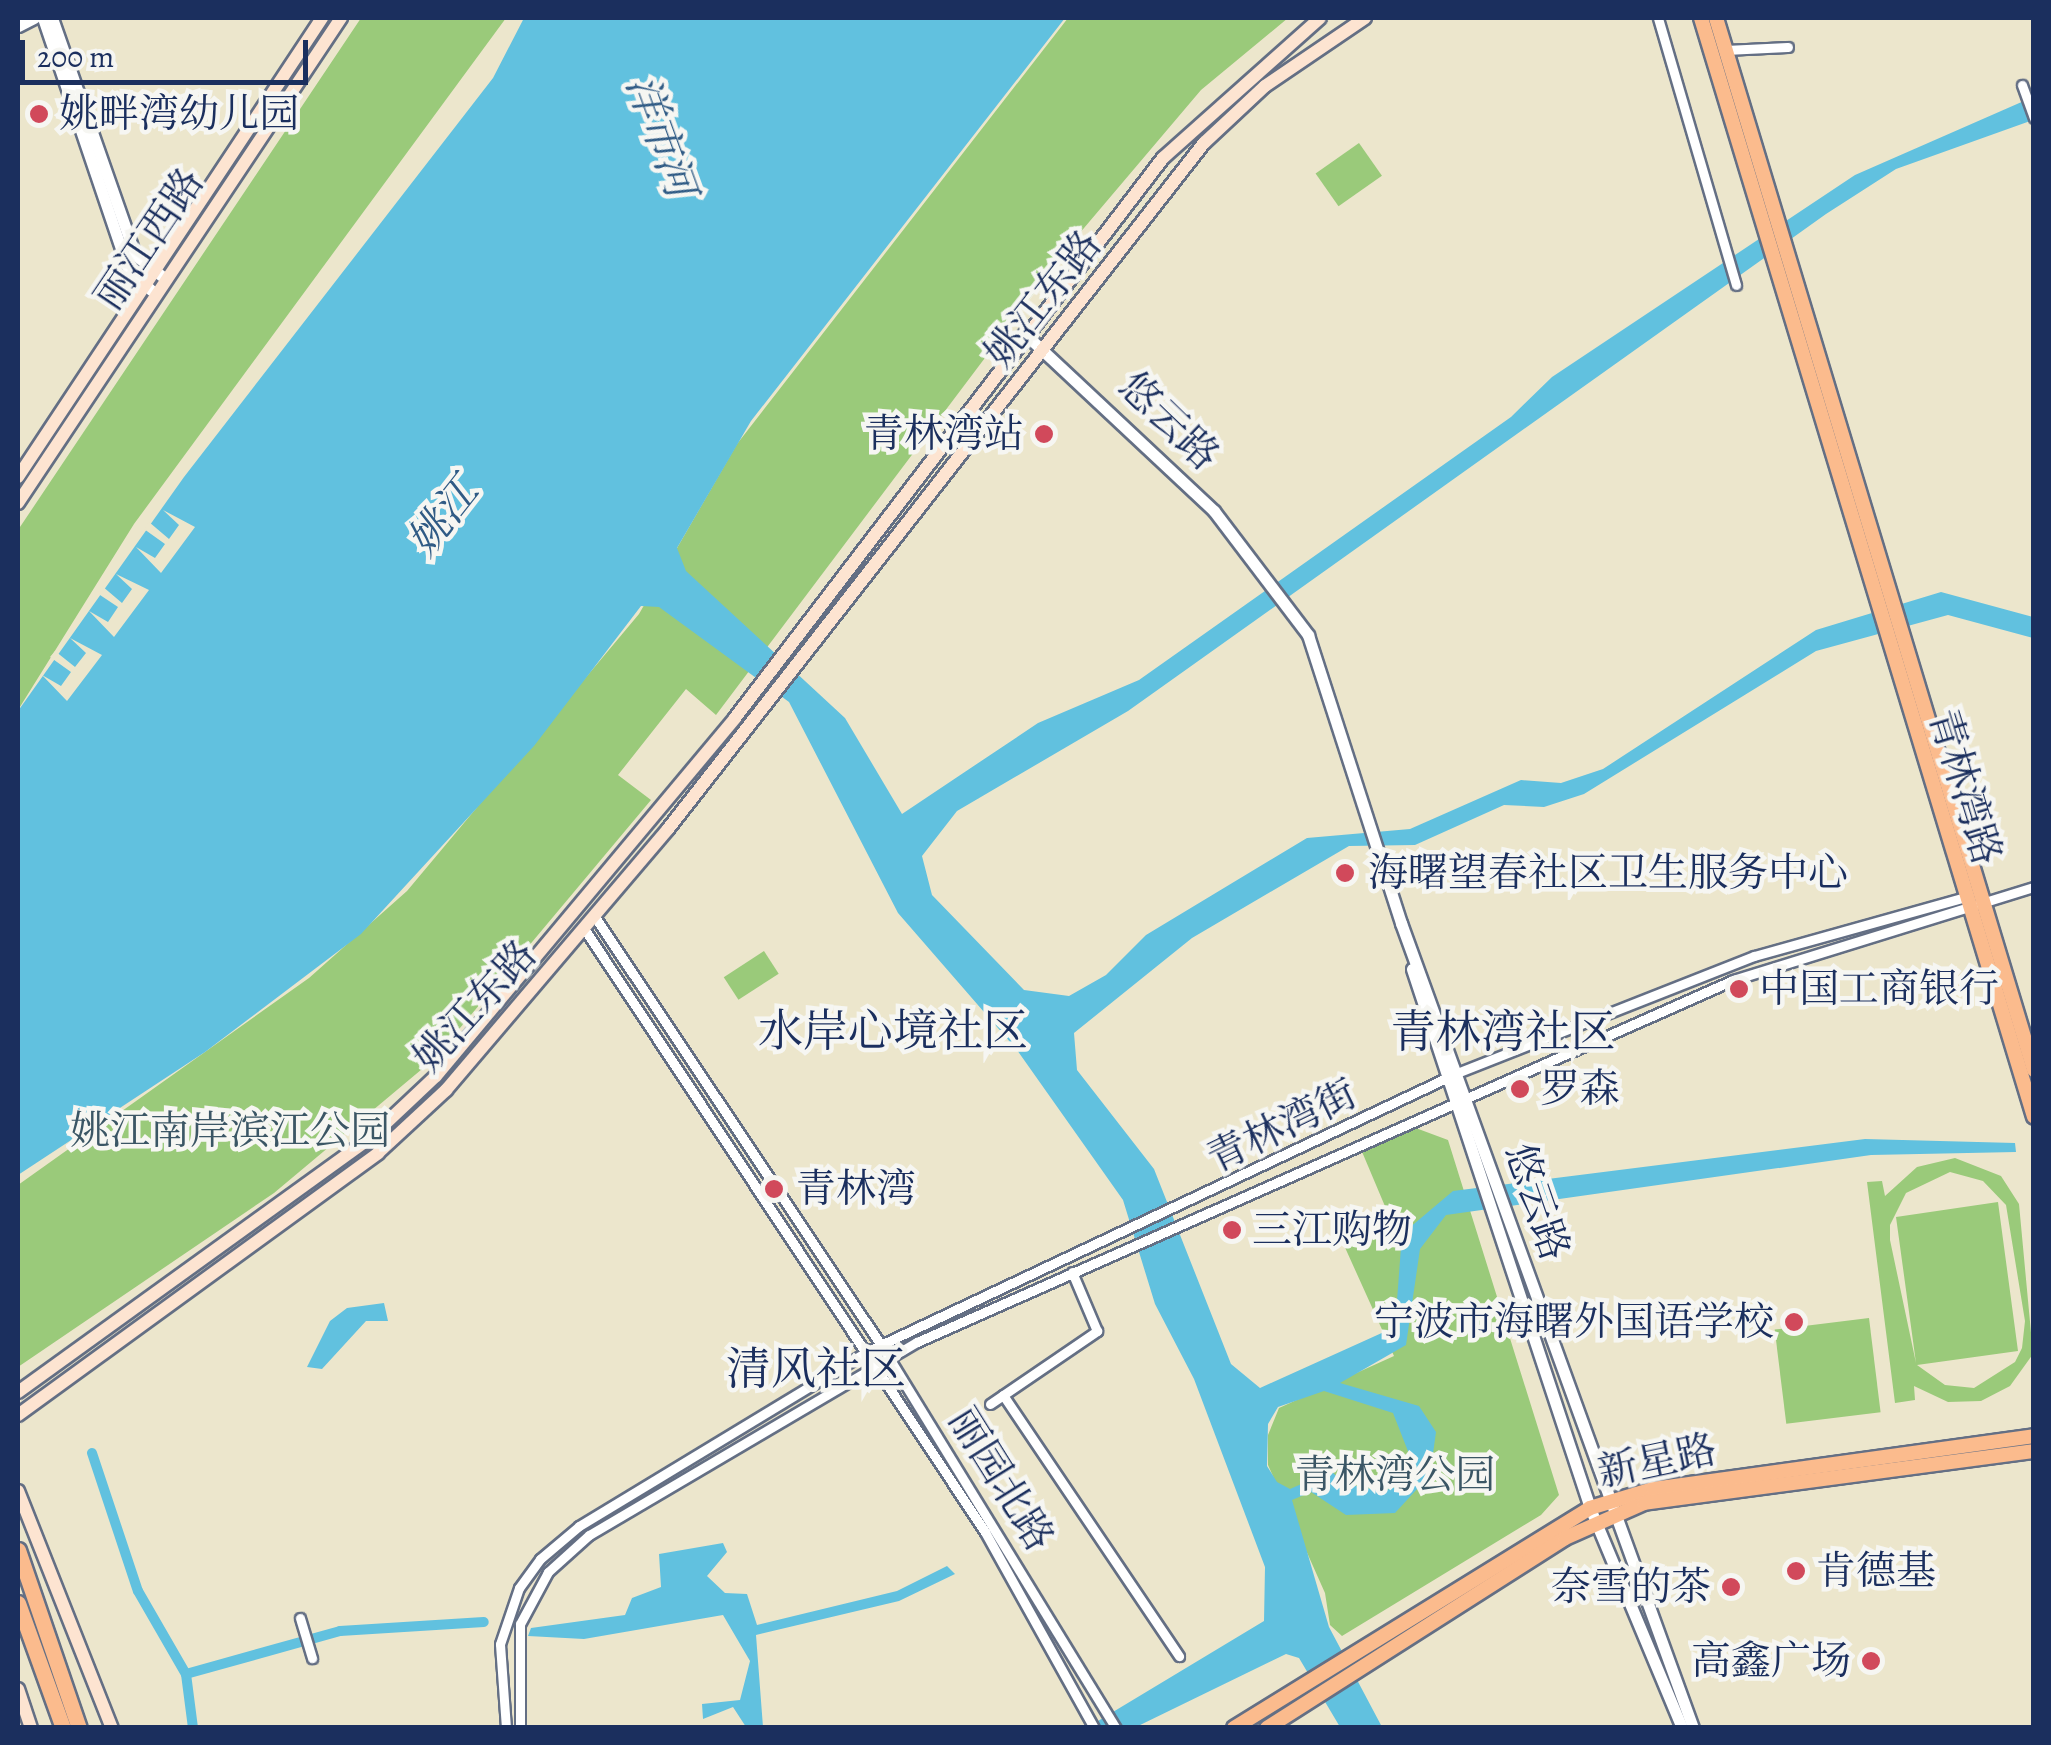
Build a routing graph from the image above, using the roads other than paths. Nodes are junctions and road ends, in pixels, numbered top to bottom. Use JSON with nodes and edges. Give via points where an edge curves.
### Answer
{"nodes":[{"id":1,"x":34,"y":18,"type":"edge"},
{"id":2,"x":44,"y":18,"type":"edge"},
{"id":3,"x":52,"y":18,"type":"edge"},
{"id":4,"x":322,"y":18,"type":"edge"},
{"id":5,"x":341,"y":18,"type":"edge"},
{"id":6,"x":1320,"y":18,"type":"edge"},
{"id":7,"x":1365,"y":18,"type":"edge"},
{"id":8,"x":1658,"y":18,"type":"edge"},
{"id":9,"x":1701,"y":18,"type":"edge"},
{"id":10,"x":1716,"y":18,"type":"edge"},
{"id":11,"x":18,"y":26,"type":"edge"},
{"id":12,"x":1788,"y":47,"type":"dead end"},
{"id":13,"x":1724,"y":50,"type":"junction"},
{"id":14,"x":2022,"y":85,"type":"dead end"},
{"id":15,"x":2034,"y":118,"type":"edge"},
{"id":16,"x":1776,"y":254,"type":"junction"},
{"id":17,"x":156,"y":272,"type":"junction"},
{"id":18,"x":1736,"y":285,"type":"dead end"},
{"id":19,"x":146,"y":286,"type":"junction"},
{"id":20,"x":1024,"y":333,"type":"junction"},
{"id":21,"x":1044,"y":350,"type":"junction"},
{"id":22,"x":18,"y":477,"type":"edge"},
{"id":23,"x":18,"y":503,"type":"edge"},
{"id":24,"x":2034,"y":887,"type":"edge"},
{"id":25,"x":1965,"y":895,"type":"junction"},
{"id":26,"x":1975,"y":906,"type":"junction"},
{"id":27,"x":595,"y":917,"type":"junction"},
{"id":28,"x":585,"y":930,"type":"junction"},
{"id":29,"x":2034,"y":1070,"type":"edge"},
{"id":30,"x":1451,"y":1075,"type":"junction"},
{"id":31,"x":1458,"y":1096,"type":"junction"},
{"id":32,"x":2034,"y":1116,"type":"edge"},
{"id":33,"x":1072,"y":1272,"type":"junction"},
{"id":34,"x":881,"y":1345,"type":"junction"},
{"id":35,"x":868,"y":1351,"type":"junction"},
{"id":36,"x":890,"y":1358,"type":"junction"},
{"id":37,"x":877,"y":1366,"type":"junction"},
{"id":38,"x":18,"y":1392,"type":"edge"},
{"id":39,"x":1003,"y":1395,"type":"junction"},
{"id":40,"x":990,"y":1404,"type":"dead end"},
{"id":41,"x":18,"y":1414,"type":"edge"},
{"id":42,"x":2034,"y":1436,"type":"edge"},
{"id":43,"x":2034,"y":1450,"type":"edge"},
{"id":44,"x":18,"y":1491,"type":"edge"},
{"id":45,"x":1610,"y":1508,"type":"junction"},
{"id":46,"x":1593,"y":1514,"type":"junction"},
{"id":47,"x":18,"y":1550,"type":"edge"},
{"id":48,"x":18,"y":1604,"type":"edge"},
{"id":49,"x":300,"y":1618,"type":"dead end"},
{"id":50,"x":1179,"y":1656,"type":"dead end"},
{"id":51,"x":312,"y":1658,"type":"dead end"},
{"id":52,"x":1317,"y":1682,"type":"junction"},
{"id":53,"x":18,"y":1689,"type":"edge"},
{"id":54,"x":31,"y":1728,"type":"edge"},
{"id":55,"x":63,"y":1728,"type":"edge"},
{"id":56,"x":81,"y":1728,"type":"edge"},
{"id":57,"x":112,"y":1728,"type":"edge"},
{"id":58,"x":506,"y":1728,"type":"edge"},
{"id":59,"x":520,"y":1728,"type":"edge"},
{"id":60,"x":1094,"y":1728,"type":"edge"},
{"id":61,"x":1116,"y":1728,"type":"edge"},
{"id":62,"x":1234,"y":1728,"type":"edge"},
{"id":63,"x":1267,"y":1728,"type":"edge"},
{"id":64,"x":1682,"y":1728,"type":"edge"},
{"id":65,"x":1693,"y":1728,"type":"edge"}],
"edges":[{"from":1,"to":11,"type":"street"},
{"from":2,"to":19,"type":"street"},
{"from":3,"to":17,"type":"street","via":[[135,255]]},
{"from":4,"to":17,"type":"main road","name":"丽江西路"},
{"from":5,"to":17,"type":"main road","name":"丽江西路"},
{"from":6,"to":20,"type":"main road","name":"姚江东路","via":[[1163,158]]},
{"from":7,"to":21,"type":"main road","name":"姚江东路","via":[[1265,86],[1204,143]]},
{"from":8,"to":18,"type":"street"},
{"from":9,"to":16,"type":"main road","via":[[1756,216]]},
{"from":10,"to":13,"type":"main road"},
{"from":12,"to":13,"type":"street"},
{"from":13,"to":16,"type":"main road","via":[[1767,198]]},
{"from":14,"to":15,"type":"street"},
{"from":16,"to":25,"type":"main road","name":"青林湾路"},
{"from":16,"to":26,"type":"main road","name":"青林湾路","via":[[1904,646]]},
{"from":17,"to":19,"type":"main road","name":"丽江西路"},
{"from":19,"to":22,"type":"main road","name":"丽江西路"},
{"from":19,"to":23,"type":"main road","name":"丽江西路"},
{"from":20,"to":21,"type":"street","name":"悠云路"},
{"from":20,"to":38,"type":"main road","name":"姚江东路","via":[[766,676],[436,1076],[368,1140]]},
{"from":21,"to":27,"type":"main road","name":"姚江东路"},
{"from":21,"to":30,"type":"street","name":"悠云路","via":[[1131,427],[1258,566],[1308,634]]},
{"from":24,"to":26,"type":"street","name":"青林湾街"},
{"from":25,"to":26,"type":"main road","name":"青林湾路"},
{"from":25,"to":30,"type":"street","name":"青林湾街","via":[[1754,956]]},
{"from":26,"to":29,"type":"main road","name":"青林湾路"},
{"from":26,"to":31,"type":"street","name":"青林湾街","via":[[1733,980]]},
{"from":26,"to":32,"type":"main road","name":"青林湾路"},
{"from":27,"to":28,"type":"main road","name":"姚江东路"},
{"from":27,"to":34,"type":"street","name":"丽园北路"},
{"from":28,"to":35,"type":"street","name":"丽园北路"},
{"from":28,"to":41,"type":"main road","name":"姚江东路","via":[[403,1132]]},
{"from":30,"to":31,"type":"street","name":"悠云路"},
{"from":30,"to":34,"type":"street","name":"青林湾街"},
{"from":31,"to":33,"type":"street","name":"青林湾街"},
{"from":31,"to":45,"type":"street","name":"悠云路","via":[[1493,1173]]},
{"from":31,"to":46,"type":"street","name":"悠云路"},
{"from":33,"to":36,"type":"street","name":"青林湾街"},
{"from":33,"to":39,"type":"street","via":[[1097,1331]]},
{"from":34,"to":35,"type":"street","name":"青林湾街"},
{"from":34,"to":36,"type":"street","name":"丽园北路"},
{"from":35,"to":37,"type":"street","name":"丽园北路"},
{"from":35,"to":58,"type":"street","name":"青林湾街","via":[[540,1559],[519,1588],[500,1644]]},
{"from":36,"to":37,"type":"street","name":"青林湾街"},
{"from":36,"to":61,"type":"street","name":"丽园北路"},
{"from":37,"to":59,"type":"street","name":"青林湾街","via":[[589,1535],[548,1572],[520,1624]]},
{"from":37,"to":60,"type":"street","name":"丽园北路"},
{"from":39,"to":40,"type":"street"},
{"from":39,"to":50,"type":"street"},
{"from":42,"to":45,"type":"main road","name":"新星路"},
{"from":43,"to":45,"type":"main road","name":"新星路"},
{"from":44,"to":57,"type":"main road"},
{"from":45,"to":46,"type":"main road","name":"新星路"},
{"from":45,"to":65,"type":"street","name":"悠云路"},
{"from":46,"to":52,"type":"main road","name":"新星路"},
{"from":46,"to":64,"type":"street","name":"悠云路"},
{"from":47,"to":56,"type":"highway"},
{"from":48,"to":55,"type":"highway"},
{"from":49,"to":51,"type":"street"},
{"from":52,"to":62,"type":"main road","name":"新星路"},
{"from":52,"to":63,"type":"main road","name":"新星路"},
{"from":53,"to":54,"type":"main road"}]}
